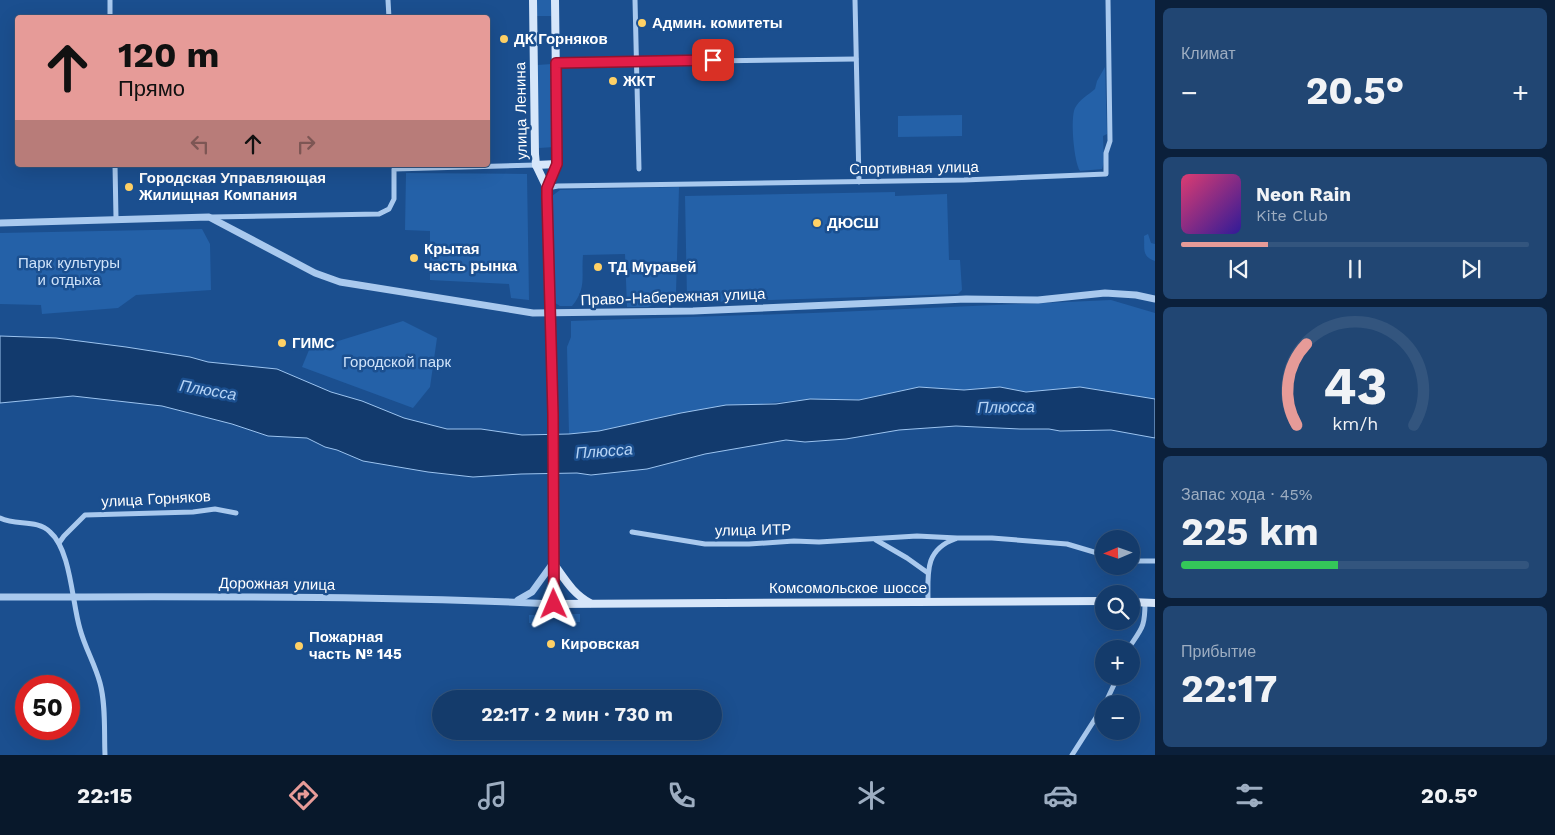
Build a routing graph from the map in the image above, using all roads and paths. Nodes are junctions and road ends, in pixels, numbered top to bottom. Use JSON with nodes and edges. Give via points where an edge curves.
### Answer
{"nodes":[{"id":1,"x":110,"y":0,"type":"edge"},
{"id":2,"x":388,"y":0,"type":"edge"},
{"id":3,"x":532,"y":0,"type":"edge"},
{"id":4,"x":555,"y":0,"type":"edge"},
{"id":5,"x":636,"y":0,"type":"edge"},
{"id":6,"x":855,"y":0,"type":"edge"},
{"id":7,"x":1108,"y":0,"type":"edge"},
{"id":8,"x":110,"y":15,"type":"edge"},
{"id":9,"x":389,"y":15,"type":"edge"},
{"id":10,"x":856,"y":59,"type":"junction"},
{"id":11,"x":637,"y":61,"type":"junction"},
{"id":12,"x":556,"y":63,"type":"junction"},
{"id":13,"x":557,"y":164,"type":"junction"},
{"id":14,"x":536,"y":165,"type":"junction"},
{"id":15,"x":490,"y":166,"type":"edge"},
{"id":16,"x":114,"y":167,"type":"edge"},
{"id":17,"x":394,"y":167,"type":"edge"},
{"id":18,"x":639,"y":168,"type":"dead end"},
{"id":19,"x":859,"y":182,"type":"junction"},
{"id":20,"x":547,"y":188,"type":"junction"},
{"id":21,"x":209,"y":217,"type":"junction"},
{"id":22,"x":116,"y":218,"type":"junction"},
{"id":23,"x":0,"y":222,"type":"edge"},
{"id":24,"x":1155,"y":299,"type":"edge"},
{"id":25,"x":550,"y":313,"type":"junction"},
{"id":26,"x":236,"y":513,"type":"dead end"},
{"id":27,"x":0,"y":518,"type":"edge"},
{"id":28,"x":632,"y":532,"type":"dead end"},
{"id":29,"x":958,"y":538,"type":"junction"},
{"id":30,"x":875,"y":539,"type":"junction"},
{"id":31,"x":59,"y":543,"type":"junction"},
{"id":32,"x":1095,"y":552,"type":"edge"},
{"id":33,"x":1140,"y":561,"type":"edge"},
{"id":34,"x":1155,"y":561,"type":"edge"},
{"id":35,"x":553,"y":563,"type":"junction"},
{"id":36,"x":928,"y":574,"type":"junction"},
{"id":37,"x":0,"y":597,"type":"edge"},
{"id":38,"x":73,"y":597,"type":"junction"},
{"id":39,"x":928,"y":601,"type":"junction"},
{"id":40,"x":1095,"y":601,"type":"edge"},
{"id":41,"x":515,"y":602,"type":"junction"},
{"id":42,"x":1140,"y":602,"type":"edge"},
{"id":43,"x":1145,"y":602,"type":"junction"},
{"id":44,"x":1155,"y":603,"type":"edge"},
{"id":45,"x":554,"y":604,"type":"junction"},
{"id":46,"x":592,"y":604,"type":"junction"},
{"id":47,"x":1135,"y":640,"type":"edge"},
{"id":48,"x":1095,"y":718,"type":"edge"},
{"id":49,"x":105,"y":755,"type":"edge"},
{"id":50,"x":1072,"y":755,"type":"edge"}],
"edges":[{"from":1,"to":8,"type":"street"},
{"from":2,"to":9,"type":"street"},
{"from":3,"to":14,"type":"main road","name":"улица Ленина"},
{"from":4,"to":12,"type":"main road","name":"улица Ленина"},
{"from":5,"to":11,"type":"street"},
{"from":6,"to":10,"type":"street"},
{"from":7,"to":19,"type":"street","name":"Спортивная улица","via":[[1110,141],[1106,153],[1106,174]]},
{"from":10,"to":11,"type":"street"},
{"from":10,"to":19,"type":"street"},
{"from":11,"to":12,"type":"street"},
{"from":11,"to":18,"type":"street"},
{"from":12,"to":13,"type":"main road","name":"улица Ленина"},
{"from":13,"to":14,"type":"main road"},
{"from":13,"to":20,"type":"main road","name":"улица Ленина"},
{"from":14,"to":15,"type":"street"},
{"from":14,"to":20,"type":"main road","name":"улица Ленина"},
{"from":16,"to":22,"type":"street"},
{"from":17,"to":21,"type":"street","via":[[394,199],[390,209],[379,214]]},
{"from":19,"to":20,"type":"street","name":"Спортивная улица"},
{"from":20,"to":25,"type":"main road","name":"улица Ленина"},
{"from":21,"to":22,"type":"street"},
{"from":21,"to":25,"type":"street","name":"Право-Набережная улица","via":[[315,273],[340,282]]},
{"from":22,"to":23,"type":"street"},
{"from":24,"to":25,"type":"street","name":"Право-Набережная улица","via":[[1105,293],[1038,300],[966,299],[693,311]]},
{"from":25,"to":35,"type":"main road","name":"улица Ленина"},
{"from":26,"to":31,"type":"street","name":"улица Горняков","via":[[216,509],[85,515]]},
{"from":27,"to":31,"type":"street","via":[[9,523],[43,526]]},
{"from":28,"to":30,"type":"street","name":"улица ИТР","via":[[705,544]]},
{"from":29,"to":30,"type":"street","name":"улица ИТР"},
{"from":29,"to":32,"type":"street","name":"улица ИТР","via":[[1049,542]]},
{"from":29,"to":36,"type":"street","via":[[938,549],[932,557]]},
{"from":30,"to":36,"type":"street"},
{"from":31,"to":38,"type":"street","via":[[70,574]]},
{"from":33,"to":34,"type":"street"},
{"from":35,"to":41,"type":"street","via":[[532,592]]},
{"from":35,"to":45,"type":"main road"},
{"from":35,"to":46,"type":"main road","via":[[569,587]]},
{"from":36,"to":39,"type":"street"},
{"from":37,"to":38,"type":"street","name":"Дорожная улица"},
{"from":38,"to":41,"type":"street","name":"Дорожная улица"},
{"from":38,"to":49,"type":"street","via":[[80,631],[100,683]]},
{"from":39,"to":40,"type":"main road","name":"Комсомольское шоссе"},
{"from":39,"to":46,"type":"main road","name":"Комсомольское шоссе"},
{"from":41,"to":45,"type":"street","name":"Дорожная улица"},
{"from":42,"to":43,"type":"main road"},
{"from":43,"to":44,"type":"main road"},
{"from":43,"to":47,"type":"street","via":[[1142,630]]},
{"from":45,"to":46,"type":"main road","name":"Комсомольское шоссе"},
{"from":48,"to":50,"type":"street"}]}
